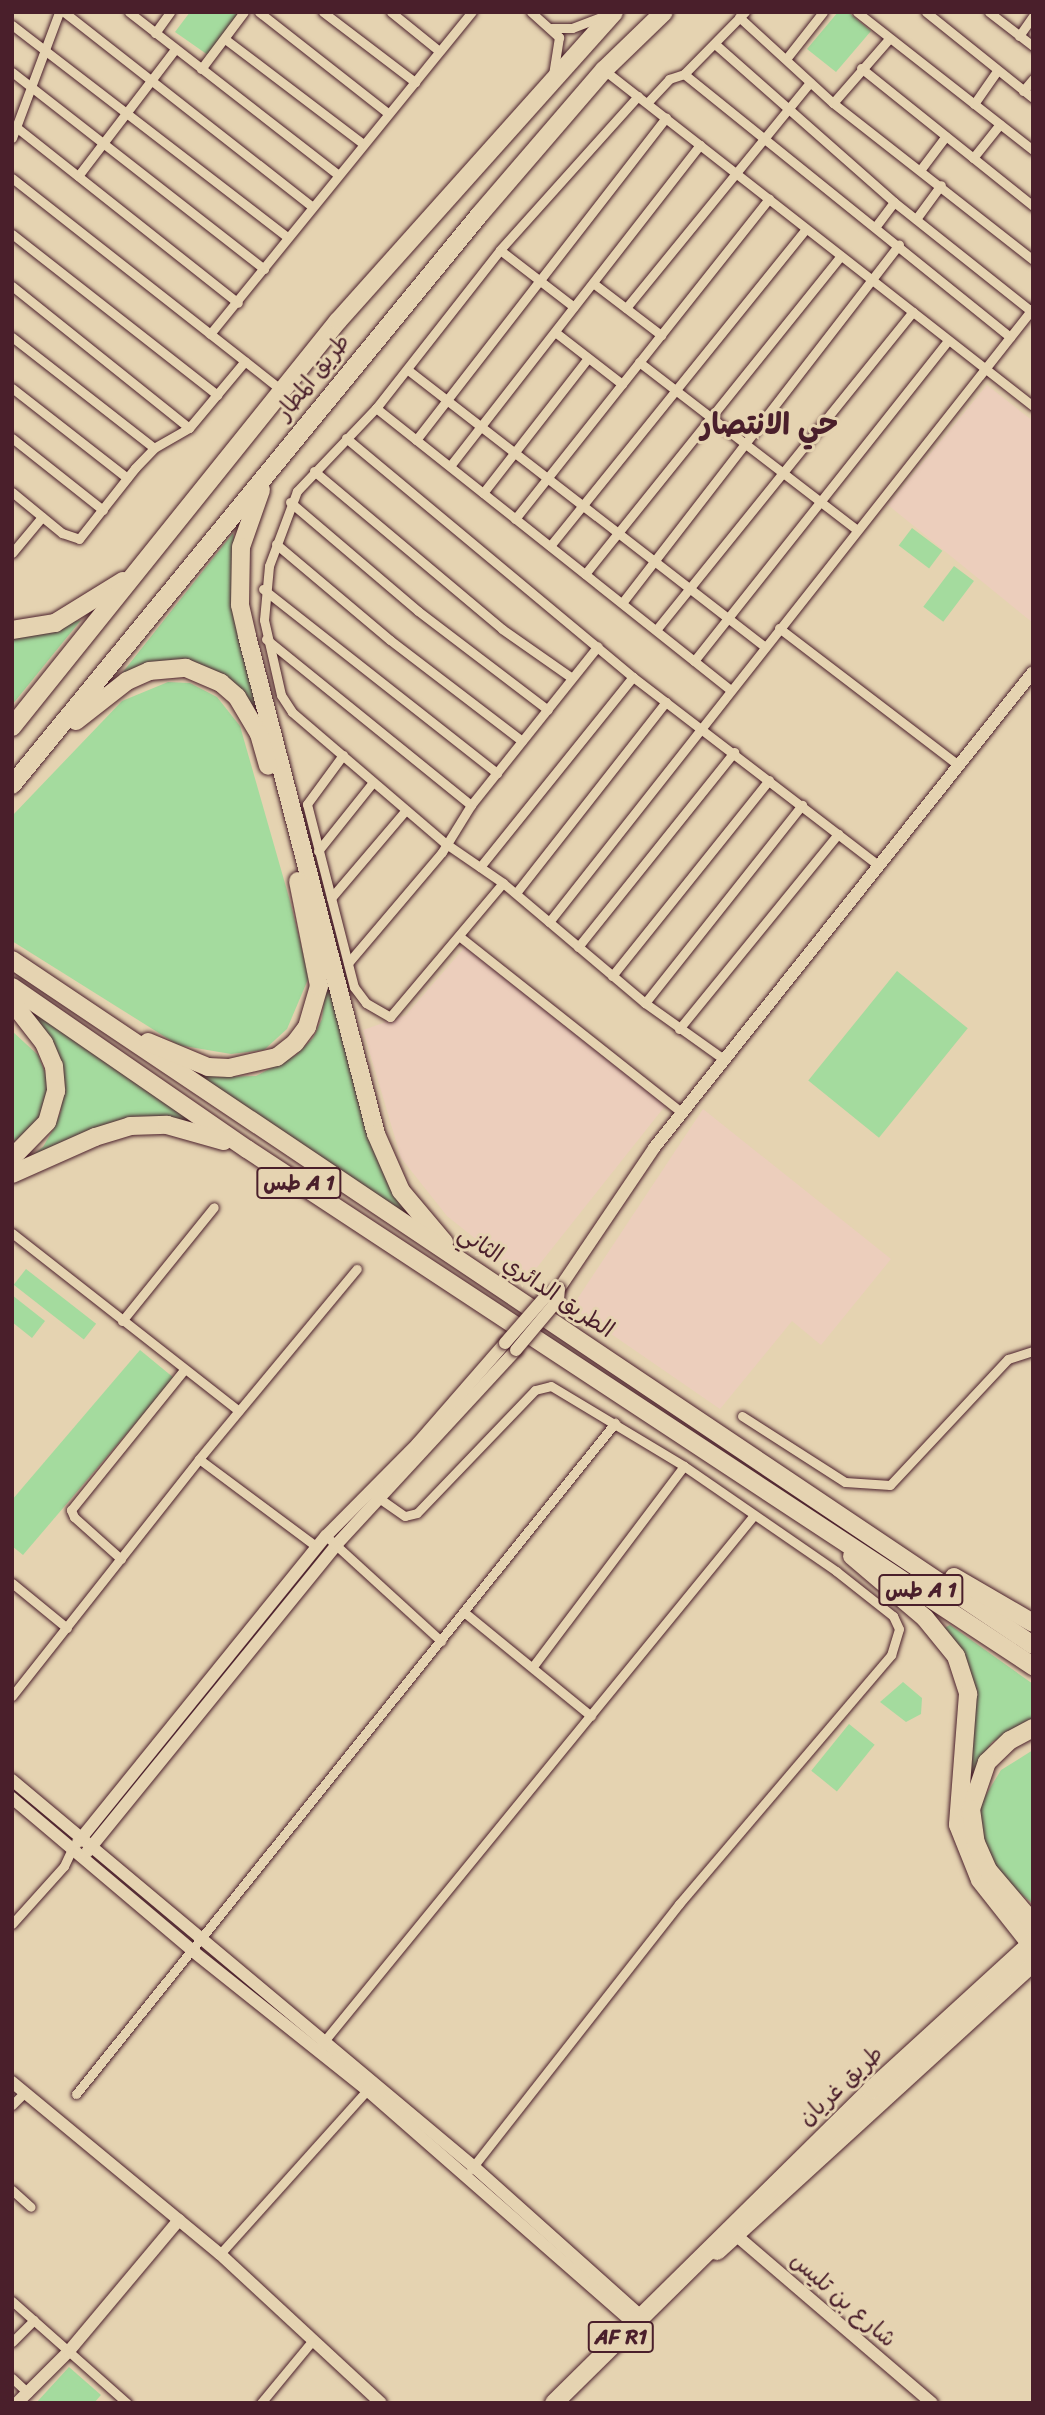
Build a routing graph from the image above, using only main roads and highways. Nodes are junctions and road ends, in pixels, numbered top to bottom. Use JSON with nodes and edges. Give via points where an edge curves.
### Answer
{"nodes":[{"id":1,"x":613,"y":12,"type":"edge"},
{"id":2,"x":664,"y":12,"type":"edge"},
{"id":3,"x":272,"y":466,"type":"junction"},
{"id":4,"x":144,"y":567,"type":"junction"},
{"id":5,"x":12,"y":630,"type":"edge"},
{"id":6,"x":12,"y":727,"type":"edge"},
{"id":7,"x":46,"y":745,"type":"junction"},
{"id":8,"x":12,"y":785,"type":"edge"},
{"id":9,"x":12,"y":960,"type":"edge"},
{"id":10,"x":12,"y":987,"type":"edge"},
{"id":11,"x":12,"y":1002,"type":"edge"},
{"id":12,"x":110,"y":1026,"type":"junction"},
{"id":13,"x":247,"y":1149,"type":"junction"},
{"id":14,"x":12,"y":1158,"type":"edge"},
{"id":15,"x":12,"y":1174,"type":"edge"},
{"id":16,"x":464,"y":1262,"type":"junction"},
{"id":17,"x":808,"y":1517,"type":"junction"},
{"id":18,"x":862,"y":1526,"type":"junction"},
{"id":19,"x":1033,"y":1623,"type":"edge"},
{"id":20,"x":1033,"y":1644,"type":"edge"},
{"id":21,"x":1033,"y":1666,"type":"edge"},
{"id":22,"x":1033,"y":1728,"type":"edge"},
{"id":23,"x":1033,"y":1923,"type":"edge"},
{"id":24,"x":1032,"y":1949,"type":"edge"},
{"id":25,"x":554,"y":2403,"type":"edge"}],
"edges":[{"from":1,"to":4,"type":"highway","name":"طريق المطار","via":[[338,321]]},
{"from":2,"to":3,"type":"highway","name":"طريق المطار","via":[[604,70]]},
{"from":3,"to":7,"type":"highway","name":"طريق المطار"},
{"from":3,"to":16,"type":"highway","via":[[241,547],[240,605],[247,636],[376,1134],[401,1191]]},
{"from":4,"to":5,"type":"highway","via":[[69,617],[42,627]]},
{"from":4,"to":6,"type":"highway","name":"طريق المطار"},
{"from":7,"to":8,"type":"highway","name":"طريق المطار"},
{"from":7,"to":12,"type":"highway","via":[[107,694],[149,671],[186,668],[221,683],[237,697],[259,734],[314,943],[319,986],[316,1003],[307,1027],[277,1057],[255,1065],[208,1067]]},
{"from":9,"to":12,"type":"highway","name":"الطريق الدائري الثاني","number":"طس A 1"},
{"from":10,"to":13,"type":"highway","name":"الطريق الدائري الثاني","number":"طس A 1"},
{"from":11,"to":14,"type":"highway","via":[[44,1043],[54,1066],[56,1091],[47,1122]]},
{"from":12,"to":16,"type":"highway","name":"الطريق الدائري الثاني","number":"طس A 1"},
{"from":13,"to":15,"type":"highway","via":[[189,1129],[148,1124],[95,1137]]},
{"from":13,"to":17,"type":"highway","name":"الطريق الدائري الثاني","number":"طس A 1"},
{"from":16,"to":18,"type":"highway","name":"الطريق الدائري الثاني","number":"طس A 1"},
{"from":17,"to":21,"type":"highway","name":"الطريق الدائري الثاني","number":"طس A 1"},
{"from":17,"to":24,"type":"highway","via":[[925,1618],[956,1656],[968,1694],[958,1825],[980,1880]]},
{"from":18,"to":19,"type":"highway"},
{"from":18,"to":20,"type":"highway","name":"الطريق الدائري الثاني","number":"طس A 1"},
{"from":22,"to":23,"type":"highway","via":[[1010,1740],[988,1762],[971,1809],[976,1843],[988,1870]]},
{"from":24,"to":25,"type":"highway","name":"طريق غريان","number":"AF R1"}]}
